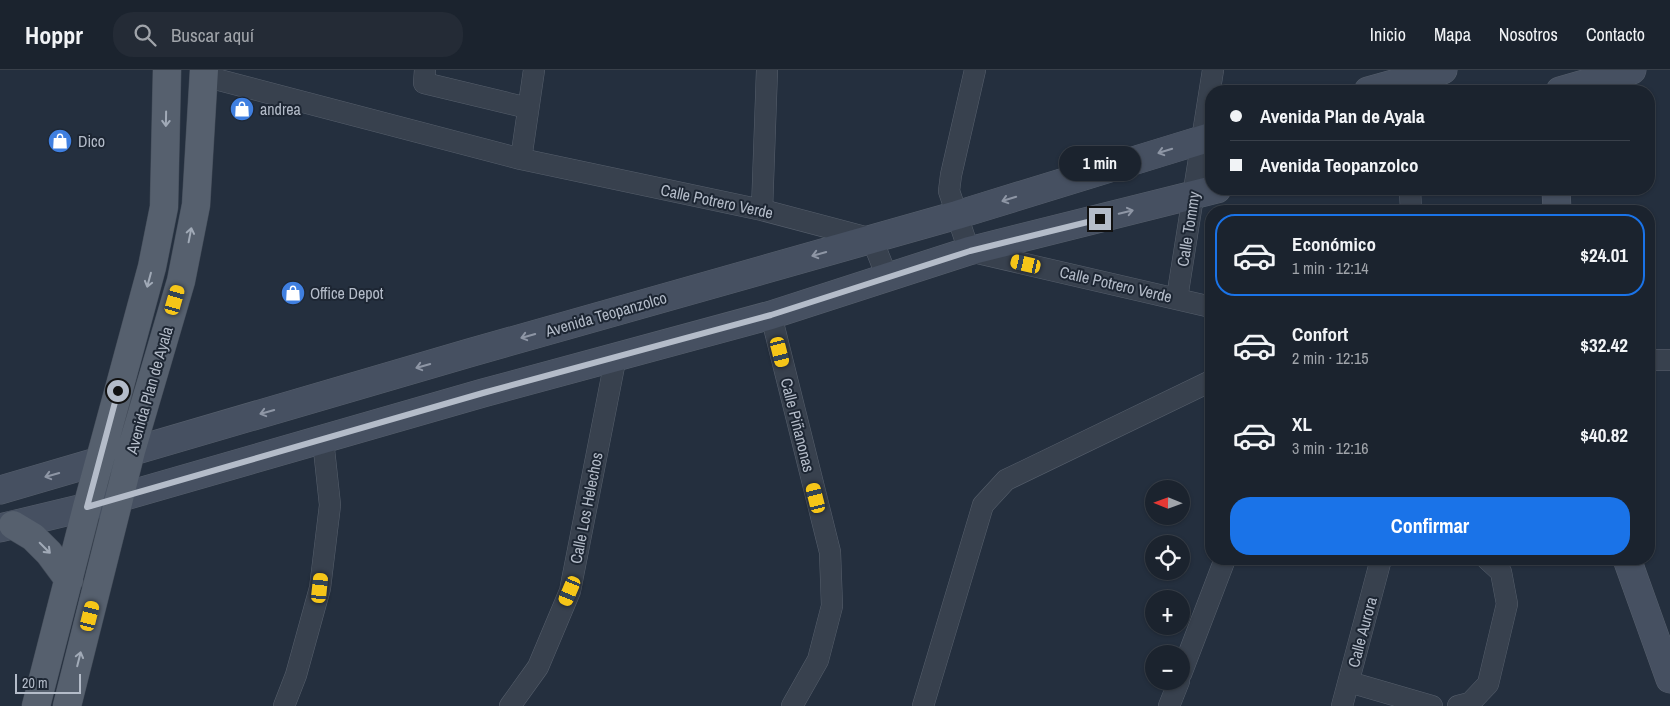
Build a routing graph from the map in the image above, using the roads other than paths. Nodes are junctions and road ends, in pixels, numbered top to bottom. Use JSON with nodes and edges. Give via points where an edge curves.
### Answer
{"nodes":[{"id":1,"x":167,"y":70,"type":"edge"},
{"id":2,"x":425,"y":70,"type":"edge"},
{"id":3,"x":534,"y":70,"type":"edge"},
{"id":4,"x":767,"y":70,"type":"edge"},
{"id":5,"x":975,"y":70,"type":"edge"},
{"id":6,"x":1213,"y":70,"type":"edge"},
{"id":7,"x":1443,"y":70,"type":"edge"},
{"id":8,"x":1552,"y":70,"type":"edge"},
{"id":9,"x":1632,"y":70,"type":"edge"},
{"id":10,"x":204,"y":73,"type":"edge"},
{"id":11,"x":1403,"y":81,"type":"edge"},
{"id":12,"x":1211,"y":85,"type":"edge"},
{"id":13,"x":1389,"y":85,"type":"edge"},
{"id":14,"x":1553,"y":85,"type":"edge"},
{"id":15,"x":1581,"y":85,"type":"edge"},
{"id":16,"x":528,"y":108,"type":"junction"},
{"id":17,"x":1205,"y":138,"type":"edge"},
{"id":18,"x":522,"y":160,"type":"junction"},
{"id":19,"x":1205,"y":192,"type":"edge"},
{"id":20,"x":762,"y":210,"type":"junction"},
{"id":21,"x":957,"y":215,"type":"junction"},
{"id":22,"x":872,"y":239,"type":"junction"},
{"id":23,"x":970,"y":251,"type":"junction"},
{"id":24,"x":887,"y":277,"type":"junction"},
{"id":25,"x":1177,"y":298,"type":"junction"},
{"id":26,"x":1205,"y":305,"type":"edge"},
{"id":27,"x":771,"y":315,"type":"junction"},
{"id":28,"x":469,"y":353,"type":"junction"},
{"id":29,"x":616,"y":356,"type":"junction"},
{"id":30,"x":1655,"y":360,"type":"edge"},
{"id":31,"x":1670,"y":360,"type":"edge"},
{"id":32,"x":1205,"y":384,"type":"edge"},
{"id":33,"x":483,"y":393,"type":"junction"},
{"id":34,"x":323,"y":440,"type":"junction"},
{"id":35,"x":131,"y":451,"type":"junction"},
{"id":36,"x":99,"y":462,"type":"junction"},
{"id":37,"x":0,"y":490,"type":"edge"},
{"id":38,"x":120,"y":498,"type":"junction"},
{"id":39,"x":87,"y":507,"type":"junction"},
{"id":40,"x":6,"y":527,"type":"edge"},
{"id":41,"x":1223,"y":565,"type":"edge"},
{"id":42,"x":1380,"y":565,"type":"edge"},
{"id":43,"x":1493,"y":565,"type":"edge"},
{"id":44,"x":1629,"y":565,"type":"edge"},
{"id":45,"x":68,"y":580,"type":"junction"},
{"id":46,"x":1190,"y":650,"type":"edge"},
{"id":47,"x":1670,"y":679,"type":"edge"},
{"id":48,"x":1349,"y":682,"type":"junction"},
{"id":49,"x":1175,"y":690,"type":"edge"},
{"id":50,"x":36,"y":706,"type":"edge"},
{"id":51,"x":67,"y":706,"type":"edge"},
{"id":52,"x":284,"y":706,"type":"edge"},
{"id":53,"x":510,"y":706,"type":"edge"},
{"id":54,"x":792,"y":706,"type":"edge"},
{"id":55,"x":923,"y":706,"type":"edge"},
{"id":56,"x":1169,"y":706,"type":"edge"},
{"id":57,"x":1342,"y":706,"type":"edge"},
{"id":58,"x":1432,"y":706,"type":"edge"},
{"id":59,"x":1458,"y":706,"type":"edge"}],
"edges":[{"from":1,"to":36,"type":"main road","name":"Avenida Plan de Ayala","one_way":true,"via":[[164,207],[152,267]]},
{"from":2,"to":16,"type":"street","via":[[424,83]]},
{"from":3,"to":16,"type":"street"},
{"from":4,"to":20,"type":"street"},
{"from":5,"to":21,"type":"street","via":[[951,175],[950,191]]},
{"from":6,"to":12,"type":"street","name":"Calle Tommy"},
{"from":7,"to":11,"type":"main road"},
{"from":8,"to":14,"type":"main road"},
{"from":9,"to":15,"type":"main road"},
{"from":10,"to":18,"type":"street","name":"Calle Potrero Verde"},
{"from":35,"to":10,"type":"main road","name":"Avenida Plan de Ayala","one_way":true,"via":[[181,281],[196,206]]},
{"from":11,"to":13,"type":"main road"},
{"from":16,"to":18,"type":"street"},
{"from":17,"to":21,"type":"main road","name":"Avenida Teopanzolco","one_way":true},
{"from":18,"to":20,"type":"street","name":"Calle Potrero Verde"},
{"from":23,"to":19,"type":"main road","one_way":true},
{"from":19,"to":25,"type":"street","name":"Calle Tommy"},
{"from":20,"to":22,"type":"street","name":"Calle Potrero Verde"},
{"from":21,"to":22,"type":"main road","name":"Avenida Teopanzolco"},
{"from":21,"to":23,"type":"street"},
{"from":22,"to":24,"type":"street"},
{"from":22,"to":28,"type":"main road","name":"Avenida Teopanzolco","one_way":true},
{"from":23,"to":24,"type":"main road"},
{"from":23,"to":25,"type":"street","name":"Calle Potrero Verde"},
{"from":24,"to":27,"type":"main road"},
{"from":25,"to":26,"type":"street","name":"Calle Potrero Verde"},
{"from":27,"to":29,"type":"main road"},
{"from":27,"to":54,"type":"street","name":"Calle Piñanonas","via":[[830,552],[832,606],[818,660]]},
{"from":28,"to":33,"type":"main road"},
{"from":28,"to":35,"type":"main road","name":"Avenida Teopanzolco","one_way":true},
{"from":29,"to":33,"type":"main road"},
{"from":29,"to":53,"type":"street","name":"Calle Los Helechos","via":[[570,591],[538,667]]},
{"from":30,"to":31,"type":"street"},
{"from":32,"to":55,"type":"street","via":[[1006,480],[983,505]]},
{"from":33,"to":34,"type":"main road"},
{"from":34,"to":38,"type":"main road"},
{"from":34,"to":52,"type":"street","via":[[330,505],[320,588]]},
{"from":35,"to":36,"type":"main road","name":"Avenida Teopanzolco"},
{"from":35,"to":38,"type":"main road","name":"Avenida Plan de Ayala"},
{"from":36,"to":37,"type":"main road","name":"Avenida Teopanzolco","one_way":true},
{"from":36,"to":39,"type":"main road","name":"Avenida Plan de Ayala"},
{"from":38,"to":39,"type":"main road"},
{"from":51,"to":38,"type":"main road","name":"Avenida Plan de Ayala","one_way":true},
{"from":39,"to":40,"type":"main road"},
{"from":39,"to":45,"type":"main road","name":"Avenida Plan de Ayala"},
{"from":40,"to":45,"type":"main road","one_way":true,"via":[[33,537],[50,553]]},
{"from":41,"to":46,"type":"street"},
{"from":42,"to":48,"type":"street","name":"Calle Aurora"},
{"from":43,"to":59,"type":"street","via":[[1501,572],[1507,604],[1488,684],[1470,703]]},
{"from":44,"to":47,"type":"main road"},
{"from":45,"to":50,"type":"main road","name":"Avenida Plan de Ayala"},
{"from":48,"to":57,"type":"street","name":"Calle Aurora"},
{"from":48,"to":58,"type":"street"},
{"from":49,"to":56,"type":"street"}]}
